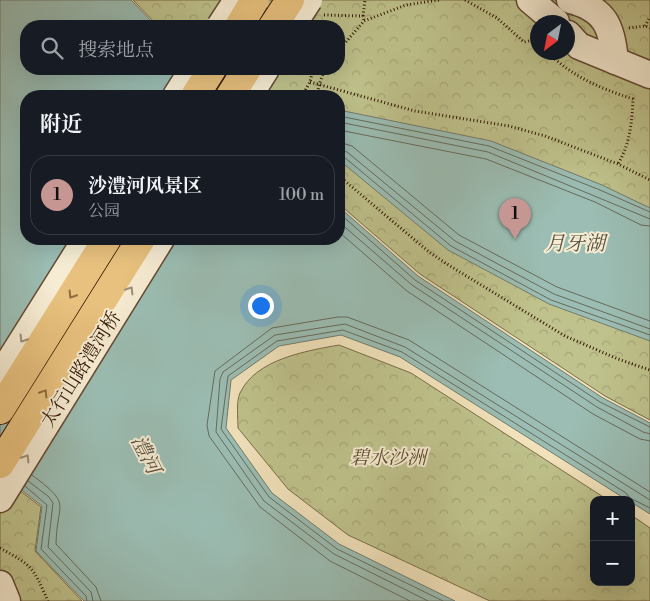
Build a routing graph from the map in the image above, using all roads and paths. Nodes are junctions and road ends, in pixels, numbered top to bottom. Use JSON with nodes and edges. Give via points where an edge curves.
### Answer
{"nodes":[{"id":1,"x":237,"y":0,"type":"edge"},
{"id":2,"x":255,"y":0,"type":"edge"},
{"id":3,"x":290,"y":0,"type":"edge"},
{"id":4,"x":309,"y":0,"type":"edge"},
{"id":5,"x":365,"y":0,"type":"edge"},
{"id":6,"x":440,"y":0,"type":"edge"},
{"id":7,"x":465,"y":0,"type":"edge"},
{"id":8,"x":570,"y":0,"type":"edge"},
{"id":9,"x":540,"y":1,"type":"edge"},
{"id":10,"x":551,"y":15,"type":"edge"},
{"id":11,"x":363,"y":16,"type":"dead end"},
{"id":12,"x":650,"y":17,"type":"edge"},
{"id":13,"x":224,"y":20,"type":"edge"},
{"id":14,"x":243,"y":20,"type":"edge"},
{"id":15,"x":278,"y":20,"type":"edge"},
{"id":16,"x":296,"y":20,"type":"edge"},
{"id":17,"x":645,"y":26,"type":"dead end"},
{"id":18,"x":530,"y":41,"type":"edge"},
{"id":19,"x":575,"y":42,"type":"edge"},
{"id":20,"x":345,"y":43,"type":"edge"},
{"id":21,"x":556,"y":60,"type":"edge"},
{"id":22,"x":615,"y":61,"type":"junction"},
{"id":23,"x":190,"y":75,"type":"edge"},
{"id":24,"x":208,"y":75,"type":"edge"},
{"id":25,"x":243,"y":75,"type":"edge"},
{"id":26,"x":262,"y":75,"type":"edge"},
{"id":27,"x":312,"y":75,"type":"edge"},
{"id":28,"x":323,"y":75,"type":"edge"},
{"id":29,"x":650,"y":75,"type":"edge"},
{"id":30,"x":310,"y":82,"type":"junction"},
{"id":31,"x":319,"y":85,"type":"junction"},
{"id":32,"x":180,"y":90,"type":"edge"},
{"id":33,"x":199,"y":90,"type":"edge"},
{"id":34,"x":234,"y":90,"type":"edge"},
{"id":35,"x":253,"y":90,"type":"edge"},
{"id":36,"x":305,"y":90,"type":"edge"},
{"id":37,"x":318,"y":90,"type":"edge"},
{"id":38,"x":337,"y":90,"type":"edge"},
{"id":39,"x":345,"y":92,"type":"edge"},
{"id":40,"x":618,"y":164,"type":"junction"},
{"id":41,"x":650,"y":180,"type":"edge"},
{"id":42,"x":345,"y":181,"type":"edge"},
{"id":43,"x":82,"y":245,"type":"edge"},
{"id":44,"x":103,"y":245,"type":"edge"},
{"id":45,"x":137,"y":245,"type":"edge"},
{"id":46,"x":157,"y":245,"type":"edge"},
{"id":47,"x":650,"y":370,"type":"edge"},
{"id":48,"x":0,"y":376,"type":"edge"},
{"id":49,"x":0,"y":410,"type":"edge"},
{"id":50,"x":0,"y":464,"type":"edge"},
{"id":51,"x":0,"y":499,"type":"edge"},
{"id":52,"x":0,"y":548,"type":"edge"},
{"id":53,"x":0,"y":584,"type":"edge"},
{"id":54,"x":7,"y":601,"type":"edge"},
{"id":55,"x":48,"y":601,"type":"edge"}],
"edges":[{"from":1,"to":13,"type":"street","bridge":true},
{"from":2,"to":14,"type":"main road","bridge":true},
{"from":3,"to":15,"type":"main road","bridge":true},
{"from":4,"to":16,"type":"street","bridge":true},
{"from":5,"to":11,"type":"path"},
{"from":6,"to":20,"type":"path","via":[[406,5],[364,22]]},
{"from":7,"to":18,"type":"path","via":[[497,18],[524,42]]},
{"from":8,"to":22,"type":"street","via":[[600,13],[613,35]]},
{"from":9,"to":10,"type":"street"},
{"from":12,"to":17,"type":"path"},
{"from":19,"to":22,"type":"street"},
{"from":21,"to":40,"type":"path","via":[[568,71],[601,88],[633,99],[632,126]]},
{"from":22,"to":29,"type":"street"},
{"from":23,"to":32,"type":"street"},
{"from":24,"to":33,"type":"main road"},
{"from":25,"to":34,"type":"main road"},
{"from":26,"to":35,"type":"street"},
{"from":27,"to":30,"type":"path"},
{"from":28,"to":31,"type":"path"},
{"from":30,"to":31,"type":"path"},
{"from":30,"to":36,"type":"path"},
{"from":31,"to":37,"type":"path"},
{"from":31,"to":38,"type":"path"},
{"from":39,"to":40,"type":"path","via":[[415,111],[510,126]]},
{"from":40,"to":41,"type":"path"},
{"from":42,"to":47,"type":"path","via":[[450,266],[565,336]]},
{"from":43,"to":48,"type":"street","one_way":true},
{"from":44,"to":49,"type":"main road","one_way":true},
{"from":50,"to":45,"type":"main road","name":"太行山路澧河桥","one_way":true},
{"from":51,"to":46,"type":"street","name":"太行山路澧河桥","one_way":true},
{"from":52,"to":55,"type":"path","via":[[26,562],[36,573]]},
{"from":53,"to":54,"type":"street"}]}
